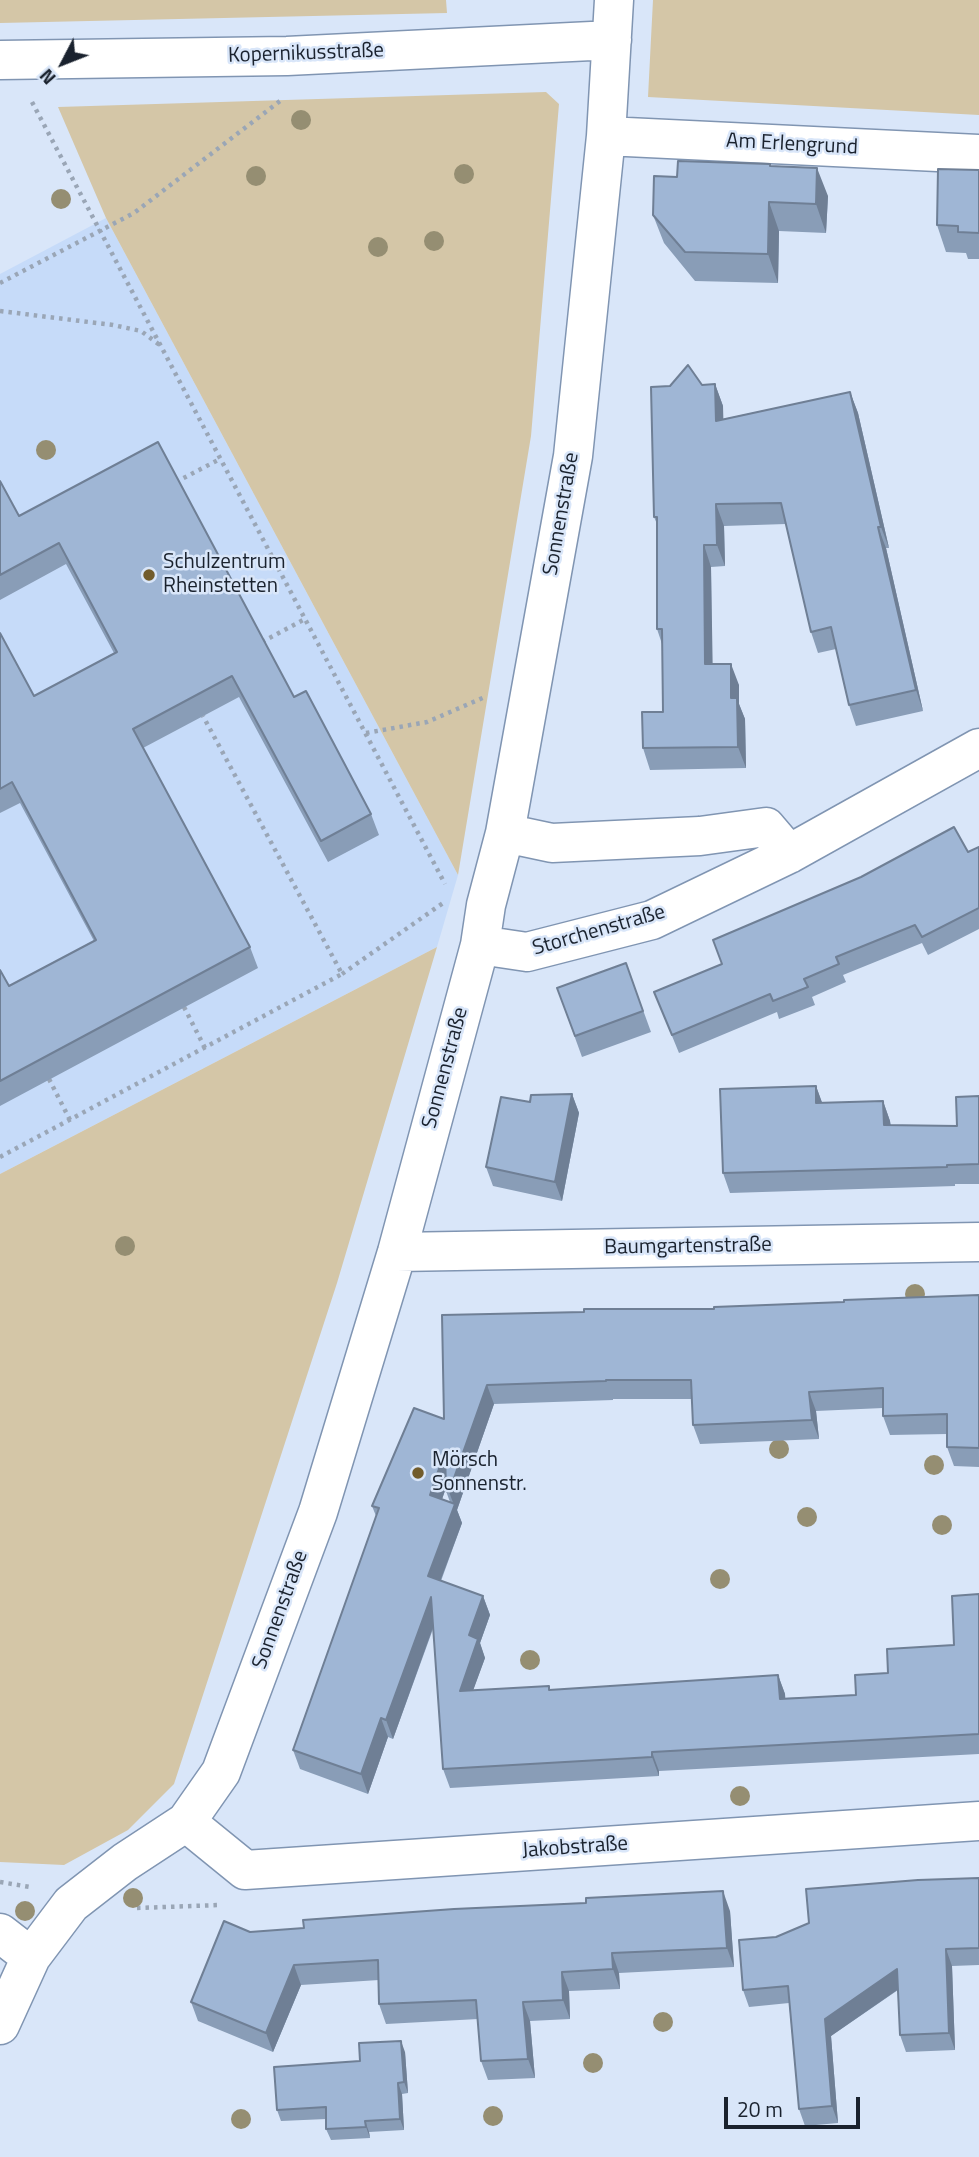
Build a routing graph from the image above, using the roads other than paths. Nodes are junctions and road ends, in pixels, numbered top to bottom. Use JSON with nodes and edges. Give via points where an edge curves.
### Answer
{"nodes":[{"id":1,"x":614,"y":0,"type":"edge"},
{"id":2,"x":612,"y":40,"type":"junction"},
{"id":3,"x":16,"y":60,"type":"edge"},
{"id":4,"x":606,"y":136,"type":"junction"},
{"id":5,"x":979,"y":154,"type":"edge"},
{"id":6,"x":979,"y":748,"type":"edge"},
{"id":7,"x":505,"y":833,"type":"junction"},
{"id":8,"x":789,"y":854,"type":"junction"},
{"id":9,"x":480,"y":944,"type":"junction"},
{"id":10,"x":979,"y":1242,"type":"edge"},
{"id":11,"x":397,"y":1252,"type":"junction"},
{"id":12,"x":979,"y":1821,"type":"edge"},
{"id":13,"x":186,"y":1822,"type":"junction"},
{"id":14,"x":0,"y":1933,"type":"edge"},
{"id":15,"x":31,"y":1957,"type":"junction"},
{"id":16,"x":0,"y":2025,"type":"edge"}],
"edges":[{"from":1,"to":2,"type":"street","name":"Sonnenstraße"},
{"from":2,"to":3,"type":"street","name":"Kopernikusstraße","via":[[287,56]]},
{"from":2,"to":4,"type":"street","name":"Sonnenstraße"},
{"from":4,"to":5,"type":"street","name":"Am Erlengrund"},
{"from":4,"to":7,"type":"street","name":"Sonnenstraße","via":[[573,456]]},
{"from":6,"to":8,"type":"street","name":"Storchenstraße"},
{"from":7,"to":8,"type":"street","via":[[552,843],[700,836],[766,827]]},
{"from":7,"to":9,"type":"street","name":"Sonnenstraße","via":[[469,901]]},
{"from":8,"to":9,"type":"street","name":"Storchenstraße","via":[[652,920],[527,952]]},
{"from":9,"to":11,"type":"street","name":"Sonnenstraße"},
{"from":10,"to":11,"type":"street","name":"Baumgartenstraße"},
{"from":11,"to":13,"type":"street","name":"Sonnenstraße","via":[[318,1511],[221,1772]]},
{"from":12,"to":13,"type":"street","name":"Jakobstraße","via":[[245,1870]]},
{"from":13,"to":15,"type":"street","name":"Sonnenstraße","via":[[71,1904]]},
{"from":14,"to":15,"type":"street"},
{"from":15,"to":16,"type":"street","name":"Sonnenstraße"}]}
